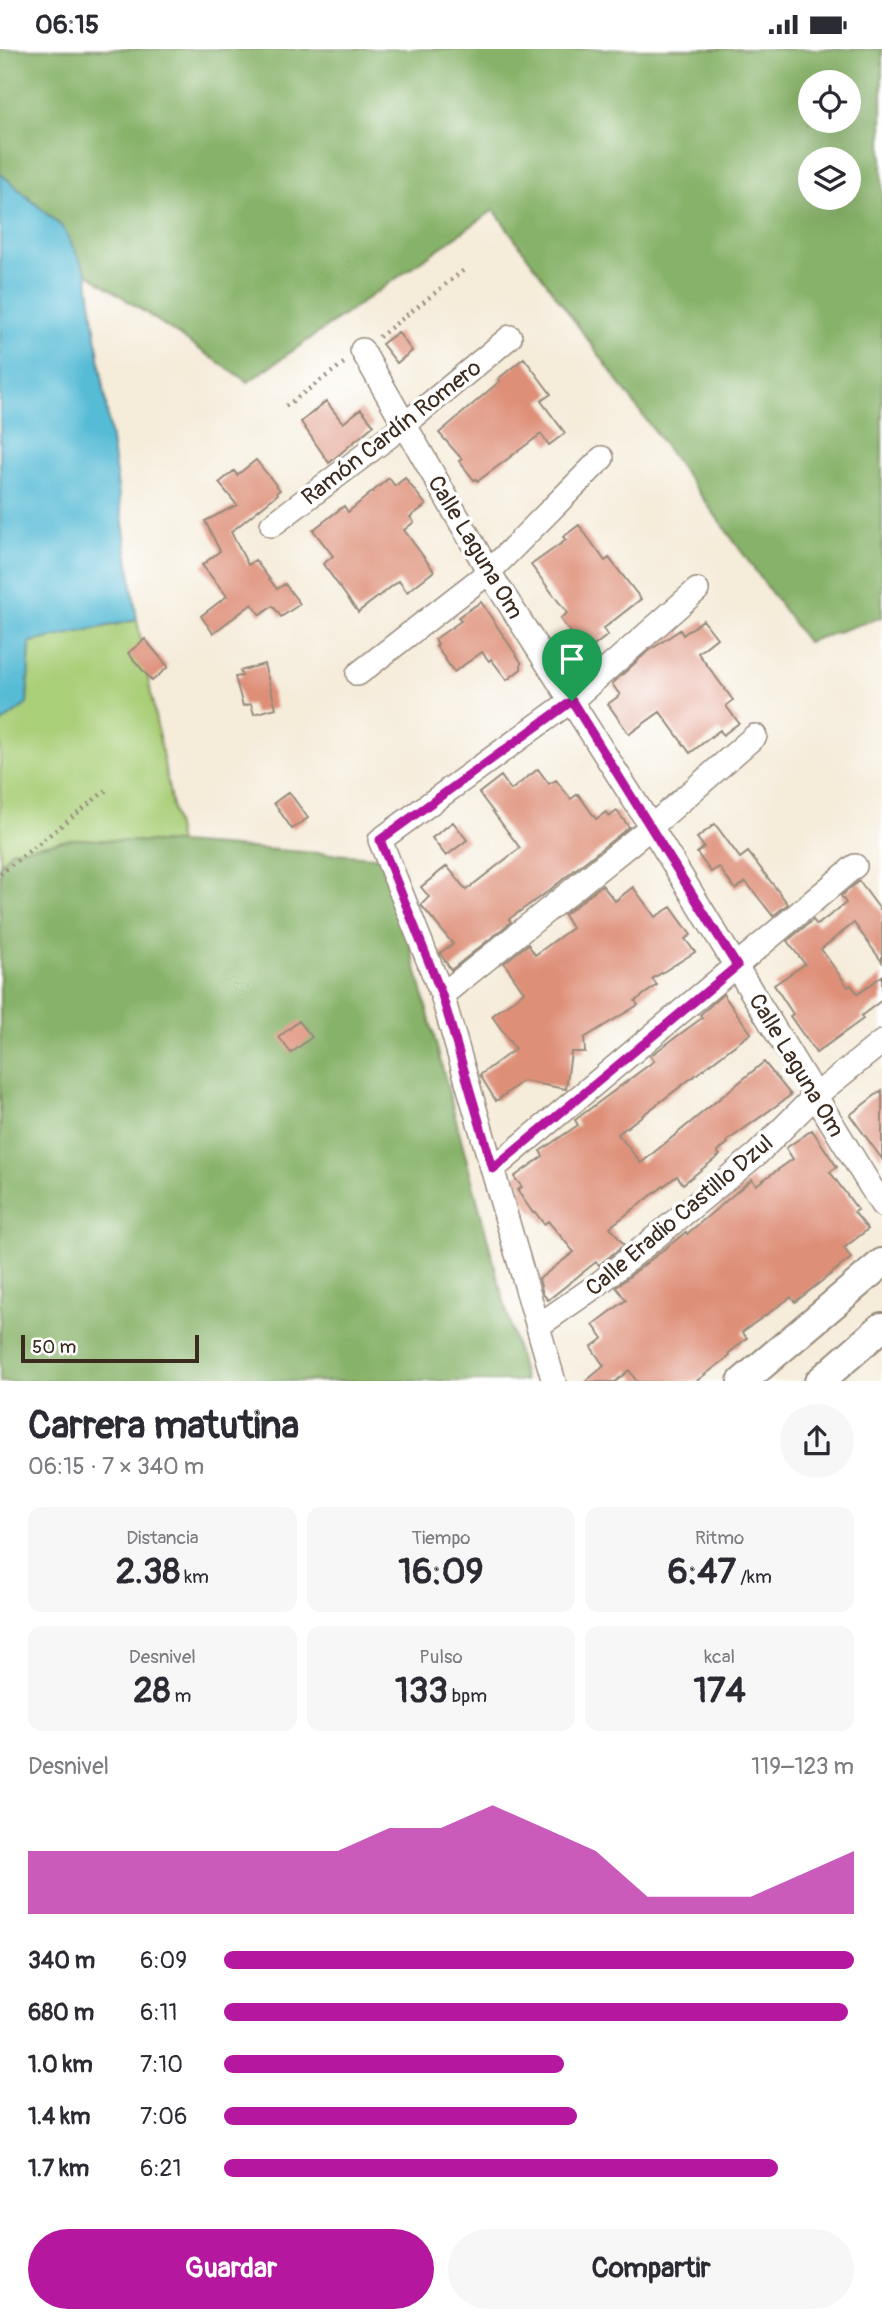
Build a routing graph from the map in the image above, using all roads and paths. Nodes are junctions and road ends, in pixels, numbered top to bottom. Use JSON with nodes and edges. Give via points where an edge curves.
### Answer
{"nodes":[{"id":1,"x":510,"y":337,"type":"dead end"},
{"id":2,"x":362,"y":350,"type":"dead end"},
{"id":3,"x":404,"y":425,"type":"junction"},
{"id":4,"x":602,"y":458,"type":"dead end"},
{"id":5,"x":272,"y":525,"type":"dead end"},
{"id":6,"x":489,"y":572,"type":"junction"},
{"id":7,"x":697,"y":590,"type":"dead end"},
{"id":8,"x":358,"y":674,"type":"dead end"},
{"id":9,"x":572,"y":701,"type":"junction"},
{"id":10,"x":755,"y":736,"type":"dead end"},
{"id":11,"x":108,"y":788,"type":"dead end"},
{"id":12,"x":651,"y":827,"type":"junction"},
{"id":13,"x":855,"y":866,"type":"dead end"},
{"id":14,"x":0,"y":874,"type":"edge"},
{"id":15,"x":737,"y":966,"type":"junction"},
{"id":16,"x":442,"y":995,"type":"junction"},
{"id":17,"x":882,"y":1042,"type":"edge"},
{"id":18,"x":815,"y":1096,"type":"junction"},
{"id":19,"x":493,"y":1169,"type":"junction"},
{"id":20,"x":882,"y":1205,"type":"edge"},
{"id":21,"x":882,"y":1263,"type":"edge"},
{"id":22,"x":538,"y":1326,"type":"junction"},
{"id":23,"x":882,"y":1327,"type":"edge"},
{"id":24,"x":554,"y":1381,"type":"edge"},
{"id":25,"x":742,"y":1381,"type":"edge"},
{"id":26,"x":820,"y":1381,"type":"edge"}],
"edges":[{"from":1,"to":3,"type":"street","name":"Ramón Cardín Romero"},
{"from":2,"to":3,"type":"street","name":"Calle Laguna Om"},
{"from":3,"to":5,"type":"street","name":"Ramón Cardín Romero"},
{"from":3,"to":6,"type":"street","name":"Calle Laguna Om"},
{"from":4,"to":6,"type":"street"},
{"from":6,"to":8,"type":"street"},
{"from":6,"to":9,"type":"street","name":"Calle Laguna Om"},
{"from":7,"to":9,"type":"street"},
{"from":9,"to":12,"type":"street","name":"Calle Laguna Om"},
{"from":9,"to":16,"type":"street","via":[[380,840]]},
{"from":10,"to":12,"type":"street"},
{"from":11,"to":14,"type":"path"},
{"from":12,"to":15,"type":"street","name":"Calle Laguna Om"},
{"from":12,"to":16,"type":"street"},
{"from":13,"to":15,"type":"street"},
{"from":15,"to":18,"type":"street","name":"Calle Laguna Om"},
{"from":15,"to":19,"type":"street"},
{"from":16,"to":19,"type":"street"},
{"from":17,"to":18,"type":"street","name":"Calle Eradio Castillo Dzul"},
{"from":18,"to":20,"type":"street","name":"Calle Laguna Om"},
{"from":18,"to":22,"type":"street","name":"Calle Eradio Castillo Dzul","via":[[757,1154],[597,1285]]},
{"from":19,"to":22,"type":"street"},
{"from":21,"to":25,"type":"street"},
{"from":22,"to":24,"type":"street"},
{"from":23,"to":26,"type":"street"}]}
